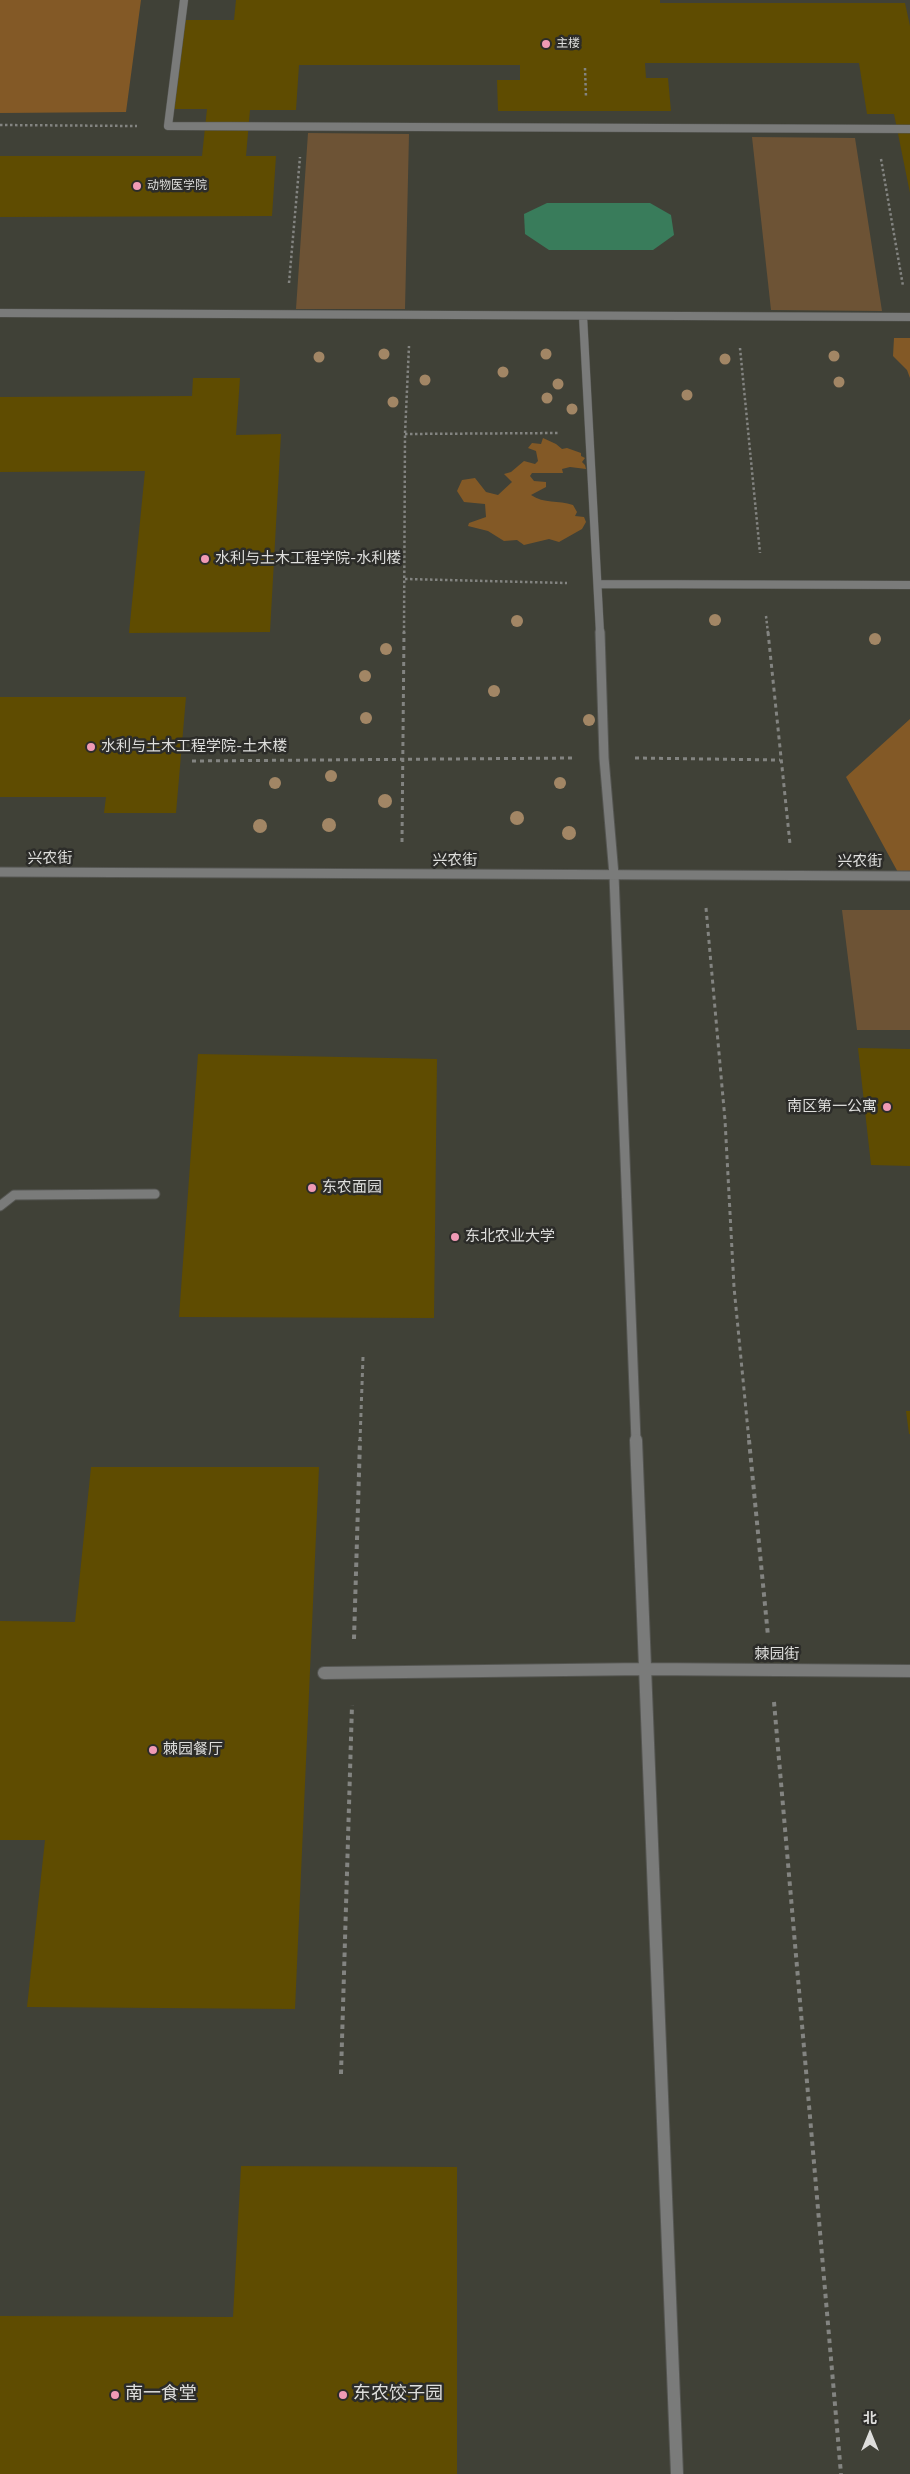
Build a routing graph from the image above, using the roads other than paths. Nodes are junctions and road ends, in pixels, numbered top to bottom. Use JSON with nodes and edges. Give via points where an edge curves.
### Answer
{"nodes":[{"id":1,"x":184,"y":0,"type":"edge"},
{"id":2,"x":910,"y":129,"type":"edge"},
{"id":3,"x":0,"y":313,"type":"edge"},
{"id":4,"x":583,"y":316,"type":"junction"},
{"id":5,"x":909,"y":317,"type":"edge"},
{"id":6,"x":598,"y":584,"type":"junction"},
{"id":7,"x":910,"y":585,"type":"edge"},
{"id":8,"x":0,"y":872,"type":"edge"},
{"id":9,"x":614,"y":875,"type":"junction"},
{"id":10,"x":910,"y":876,"type":"edge"},
{"id":11,"x":155,"y":1194,"type":"dead end"},
{"id":12,"x":0,"y":1206,"type":"edge"},
{"id":13,"x":644,"y":1669,"type":"junction"},
{"id":14,"x":910,"y":1671,"type":"edge"},
{"id":15,"x":324,"y":1673,"type":"dead end"},
{"id":16,"x":677,"y":2474,"type":"edge"}],
"edges":[{"from":1,"to":2,"type":"street","via":[[168,126]]},
{"from":3,"to":4,"type":"street"},
{"from":4,"to":5,"type":"street"},
{"from":4,"to":6,"type":"street"},
{"from":6,"to":7,"type":"street"},
{"from":6,"to":9,"type":"street","via":[[604,758]]},
{"from":8,"to":9,"type":"street","name":"兴农街"},
{"from":9,"to":10,"type":"street","name":"兴农街"},
{"from":9,"to":13,"type":"street"},
{"from":11,"to":12,"type":"street","via":[[14,1196]]},
{"from":13,"to":14,"type":"street","name":"棘园街"},
{"from":13,"to":15,"type":"street","name":"棘园街"},
{"from":13,"to":16,"type":"street"}]}
